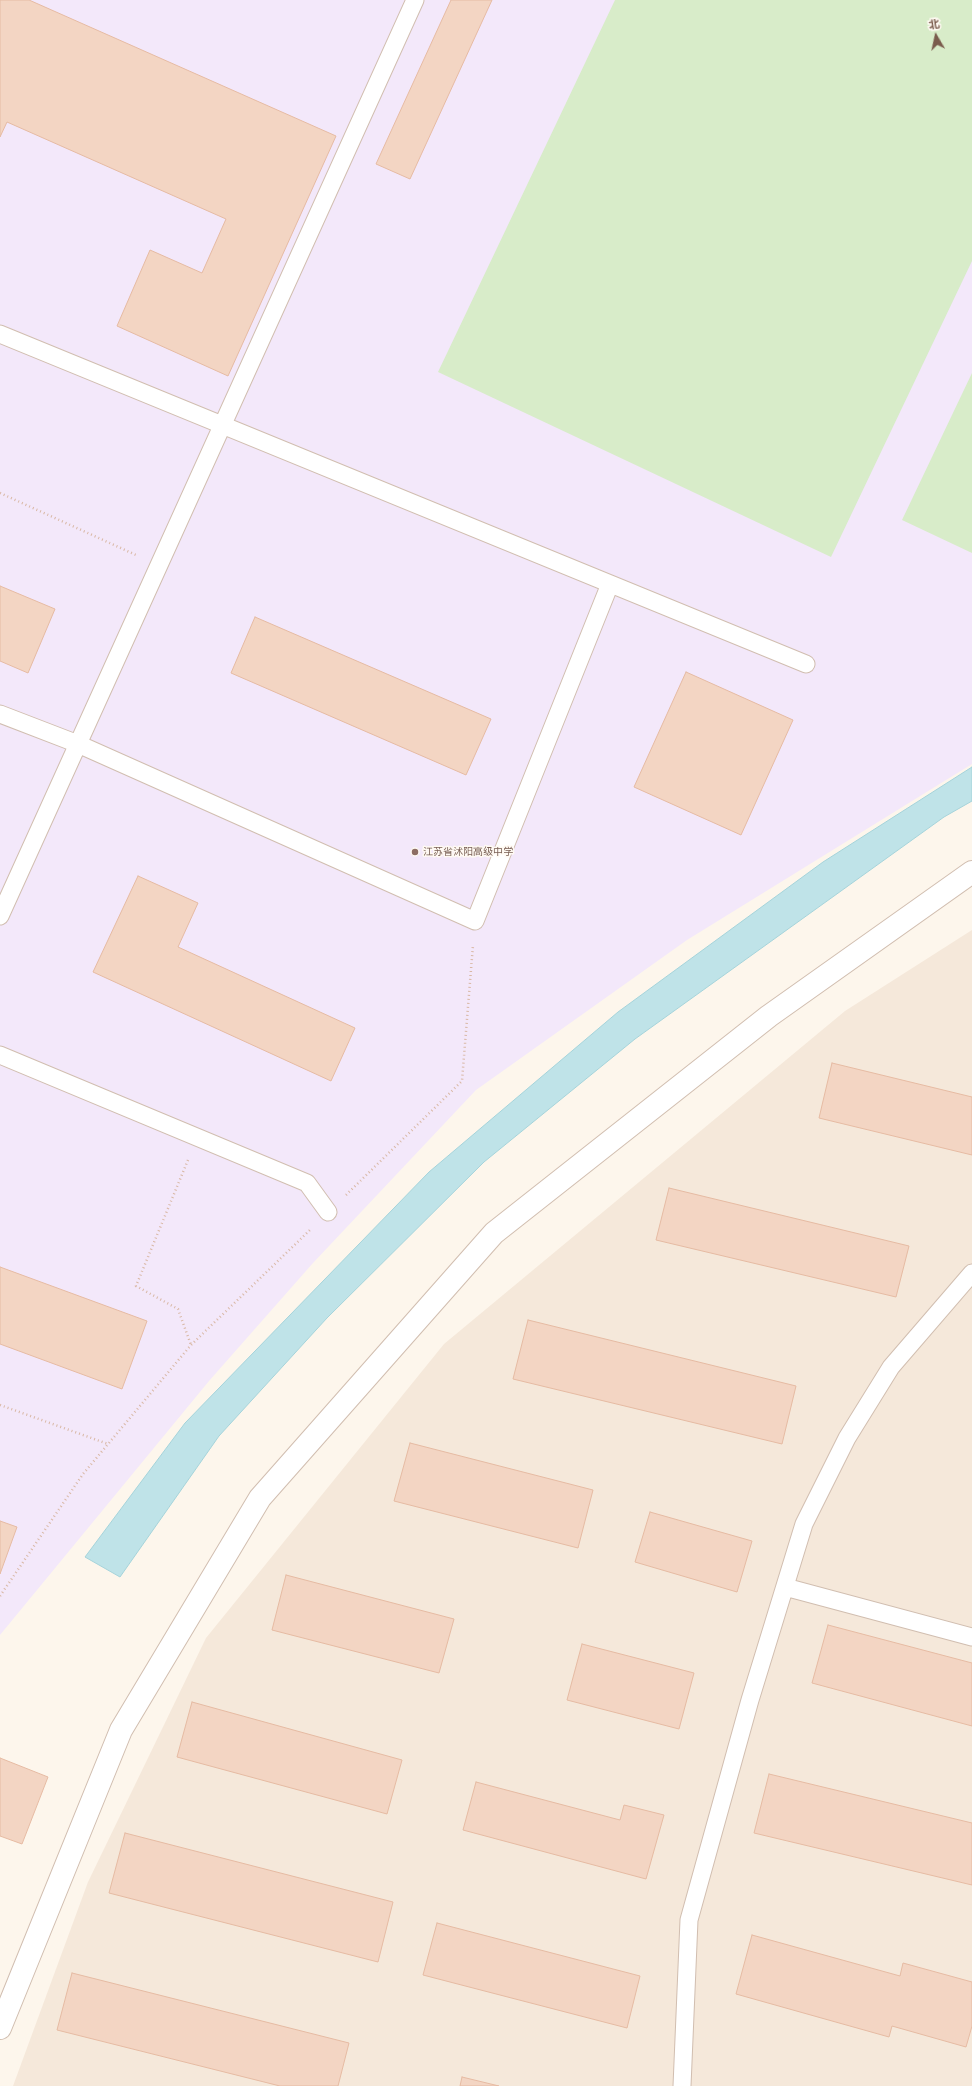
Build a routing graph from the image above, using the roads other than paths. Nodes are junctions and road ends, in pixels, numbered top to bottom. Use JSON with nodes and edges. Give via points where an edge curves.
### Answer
{"nodes":[{"id":1,"x":415,"y":0,"type":"edge"},
{"id":2,"x":0,"y":334,"type":"edge"},
{"id":3,"x":223,"y":426,"type":"junction"},
{"id":4,"x":610,"y":584,"type":"junction"},
{"id":5,"x":806,"y":664,"type":"dead end"},
{"id":6,"x":0,"y":714,"type":"edge"},
{"id":7,"x":78,"y":744,"type":"junction"},
{"id":8,"x":972,"y":872,"type":"edge"},
{"id":9,"x":0,"y":916,"type":"edge"},
{"id":10,"x":0,"y":1055,"type":"edge"},
{"id":11,"x":328,"y":1212,"type":"road end"},
{"id":12,"x":972,"y":1273,"type":"edge"},
{"id":13,"x":785,"y":1587,"type":"junction"},
{"id":14,"x":972,"y":1637,"type":"edge"},
{"id":15,"x":0,"y":2028,"type":"edge"},
{"id":16,"x":682,"y":2086,"type":"edge"}],
"edges":[{"from":1,"to":3,"type":"lane"},
{"from":2,"to":3,"type":"lane"},
{"from":3,"to":4,"type":"lane"},
{"from":3,"to":7,"type":"lane"},
{"from":4,"to":5,"type":"lane"},
{"from":4,"to":7,"type":"lane","via":[[475,920]]},
{"from":6,"to":7,"type":"lane"},
{"from":7,"to":9,"type":"lane"},
{"from":8,"to":15,"type":"street","via":[[769,1016],[494,1232],[260,1498],[121,1730]]},
{"from":10,"to":11,"type":"lane","via":[[307,1183]]},
{"from":12,"to":13,"type":"lane","via":[[891,1367],[847,1438],[804,1524]]},
{"from":13,"to":14,"type":"lane"},
{"from":13,"to":16,"type":"lane","via":[[750,1700],[689,1920]]}]}
